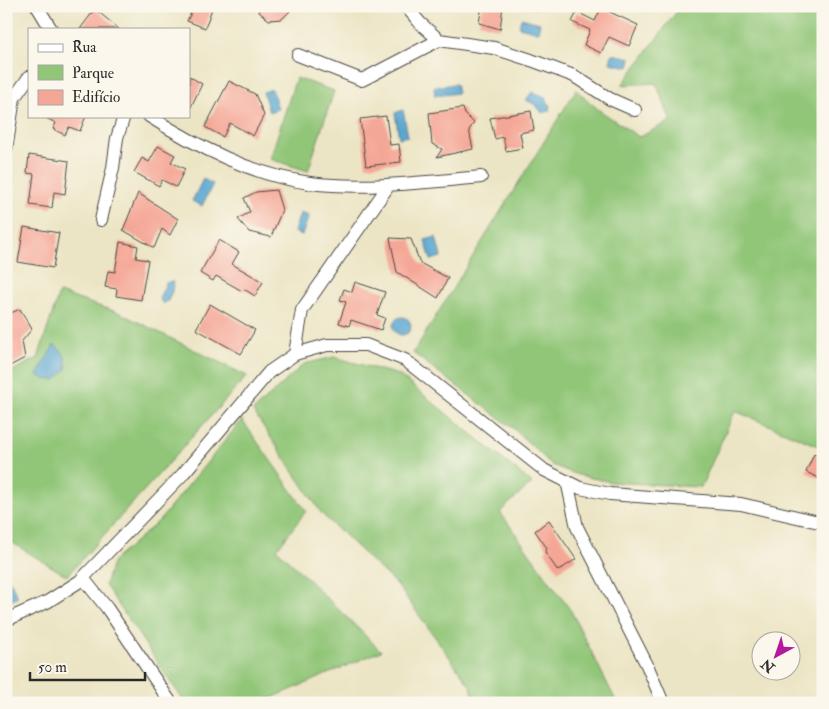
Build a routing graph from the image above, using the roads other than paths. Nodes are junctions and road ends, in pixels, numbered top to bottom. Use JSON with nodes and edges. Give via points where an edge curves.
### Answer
{"nodes":[{"id":1,"x":37,"y":6,"type":"edge"},
{"id":2,"x":406,"y":6,"type":"edge"},
{"id":3,"x":50,"y":28,"type":"edge"},
{"id":4,"x":439,"y":40,"type":"junction"},
{"id":5,"x":298,"y":55,"type":"dead end"},
{"id":6,"x":28,"y":78,"type":"edge"},
{"id":7,"x":635,"y":110,"type":"dead end"},
{"id":8,"x":123,"y":118,"type":"edge"},
{"id":9,"x":152,"y":118,"type":"edge"},
{"id":10,"x":6,"y":150,"type":"edge"},
{"id":11,"x":481,"y":177,"type":"dead end"},
{"id":12,"x":388,"y":185,"type":"junction"},
{"id":13,"x":101,"y":220,"type":"dead end"},
{"id":14,"x":295,"y":354,"type":"junction"},
{"id":15,"x":567,"y":481,"type":"junction"},
{"id":16,"x":823,"y":523,"type":"edge"},
{"id":17,"x":83,"y":578,"type":"junction"},
{"id":18,"x":6,"y":620,"type":"edge"},
{"id":19,"x":171,"y":703,"type":"edge"},
{"id":20,"x":663,"y":703,"type":"edge"}],
"edges":[{"from":1,"to":3,"type":"street"},
{"from":2,"to":4,"type":"street"},
{"from":4,"to":5,"type":"street","via":[[362,80]]},
{"from":4,"to":7,"type":"street","via":[[494,48],[531,60],[574,76],[610,99]]},
{"from":6,"to":10,"type":"street","via":[[14,98]]},
{"from":8,"to":13,"type":"street"},
{"from":9,"to":12,"type":"street","via":[[230,160],[269,174],[310,183]]},
{"from":11,"to":12,"type":"street"},
{"from":12,"to":14,"type":"street","via":[[302,310]]},
{"from":14,"to":15,"type":"street","via":[[327,345],[366,345],[405,360],[544,470]]},
{"from":14,"to":17,"type":"street","via":[[269,372],[182,475]]},
{"from":15,"to":16,"type":"street","via":[[580,488],[610,494],[741,504]]},
{"from":15,"to":20,"type":"street","via":[[578,526]]},
{"from":17,"to":18,"type":"street","via":[[46,602]]},
{"from":17,"to":19,"type":"street"}]}
